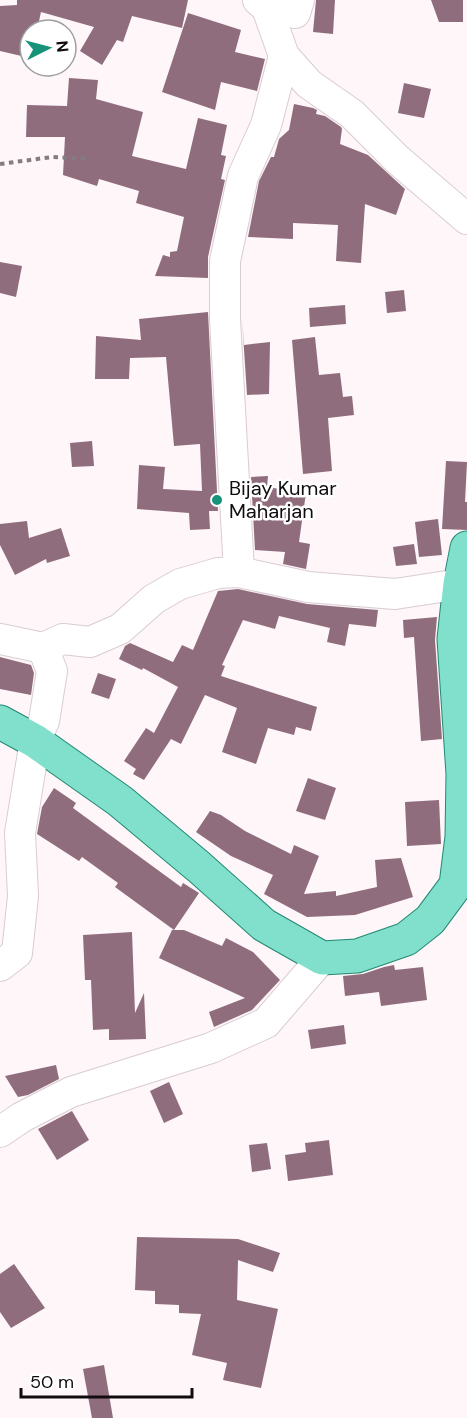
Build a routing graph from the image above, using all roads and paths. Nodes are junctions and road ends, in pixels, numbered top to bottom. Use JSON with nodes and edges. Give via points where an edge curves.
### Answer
{"nodes":[{"id":1,"x":299,"y":0,"type":"edge"},
{"id":2,"x":263,"y":4,"type":"edge"},
{"id":3,"x":284,"y":56,"type":"junction"},
{"id":4,"x":89,"y":159,"type":"dead end"},
{"id":5,"x":0,"y":164,"type":"edge"},
{"id":6,"x":467,"y":219,"type":"edge"},
{"id":7,"x":467,"y":548,"type":"edge"},
{"id":8,"x":239,"y":572,"type":"junction"},
{"id":9,"x":460,"y":584,"type":"junction"},
{"id":10,"x":0,"y":639,"type":"edge"},
{"id":11,"x":43,"y":648,"type":"junction"},
{"id":12,"x":0,"y":722,"type":"edge"},
{"id":13,"x":35,"y":741,"type":"junction"},
{"id":14,"x":322,"y":958,"type":"junction"},
{"id":15,"x":0,"y":966,"type":"edge"},
{"id":16,"x":0,"y":1131,"type":"edge"}],
"edges":[{"from":1,"to":2,"type":"street","via":[[295,13]]},
{"from":2,"to":3,"type":"street"},
{"from":3,"to":6,"type":"street","via":[[309,84],[352,114]]},
{"from":3,"to":8,"type":"street","via":[[266,125],[243,176],[225,261],[225,330]]},
{"from":4,"to":5,"type":"path","via":[[52,157]]},
{"from":7,"to":9,"type":"main road"},
{"from":8,"to":9,"type":"street","via":[[308,587],[395,594]]},
{"from":8,"to":11,"type":"street","via":[[218,573],[180,584],[154,599],[120,629],[90,642],[63,639]]},
{"from":9,"to":14,"type":"main road","via":[[454,639],[463,774],[456,885],[430,920],[406,939],[357,956]]},
{"from":10,"to":11,"type":"street"},
{"from":11,"to":13,"type":"street","via":[[52,671],[44,721]]},
{"from":12,"to":13,"type":"main road"},
{"from":13,"to":14,"type":"main road","via":[[120,801],[264,925]]},
{"from":13,"to":15,"type":"street","via":[[20,833],[23,896],[17,953]]},
{"from":14,"to":16,"type":"street","via":[[266,1023],[211,1048],[71,1092]]}]}
